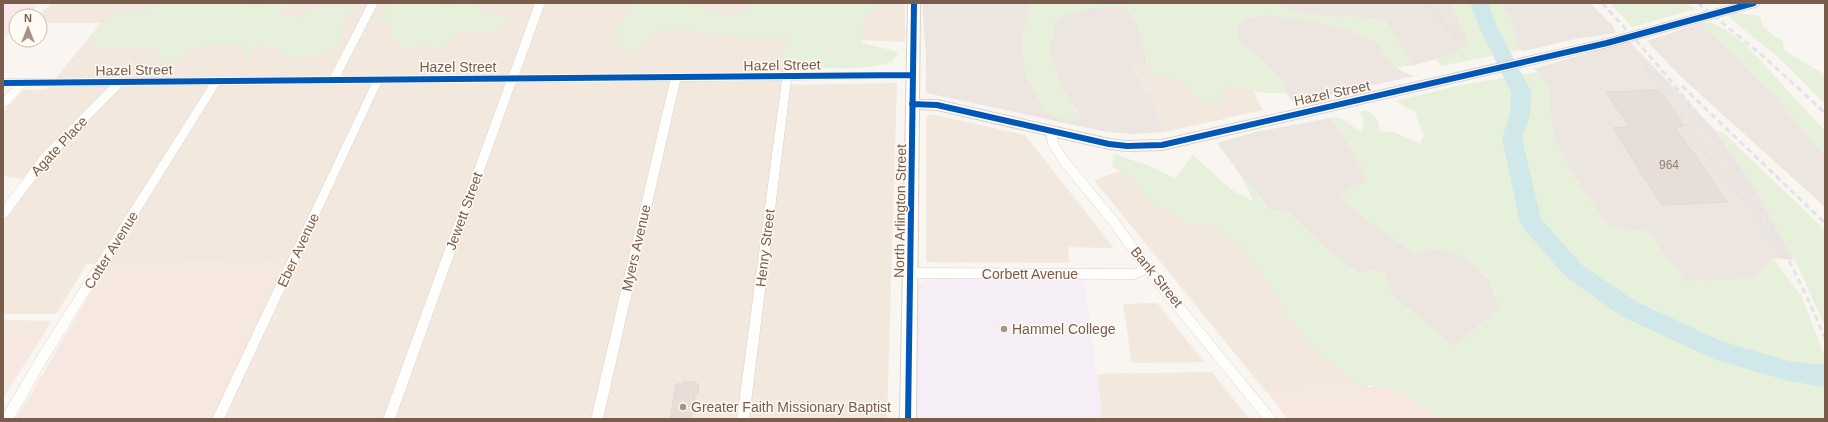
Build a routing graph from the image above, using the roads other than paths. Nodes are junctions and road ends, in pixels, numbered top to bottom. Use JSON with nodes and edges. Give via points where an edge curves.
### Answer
{"nodes":[{"id":1,"x":373,"y":3,"type":"edge"},
{"id":2,"x":540,"y":3,"type":"edge"},
{"id":3,"x":914,"y":3,"type":"edge"},
{"id":4,"x":1754,"y":3,"type":"edge"},
{"id":5,"x":787,"y":76,"type":"junction"},
{"id":6,"x":912,"y":76,"type":"junction"},
{"id":7,"x":676,"y":78,"type":"junction"},
{"id":8,"x":513,"y":79,"type":"junction"},
{"id":9,"x":333,"y":80,"type":"junction"},
{"id":10,"x":378,"y":80,"type":"junction"},
{"id":11,"x":216,"y":81,"type":"junction"},
{"id":12,"x":120,"y":82,"type":"junction"},
{"id":13,"x":3,"y":83,"type":"edge"},
{"id":14,"x":23,"y":83,"type":"junction"},
{"id":15,"x":3,"y":103,"type":"edge"},
{"id":16,"x":912,"y":104,"type":"junction"},
{"id":17,"x":1051,"y":132,"type":"junction"},
{"id":18,"x":3,"y":214,"type":"edge"},
{"id":19,"x":1147,"y":268,"type":"junction"},
{"id":20,"x":911,"y":274,"type":"junction"},
{"id":21,"x":7,"y":419,"type":"edge"},
{"id":22,"x":218,"y":419,"type":"edge"},
{"id":23,"x":389,"y":419,"type":"edge"},
{"id":24,"x":597,"y":419,"type":"edge"},
{"id":25,"x":743,"y":419,"type":"edge"},
{"id":26,"x":908,"y":419,"type":"edge"},
{"id":27,"x":1271,"y":419,"type":"edge"}],
"edges":[{"from":1,"to":9,"type":"street"},
{"from":2,"to":8,"type":"street","name":"Jewett Street"},
{"from":3,"to":6,"type":"street","name":"North Arlington Street"},
{"from":4,"to":17,"type":"street","name":"Hazel Street","via":[[1627,38],[1166,144],[1128,146]]},
{"from":5,"to":6,"type":"street","name":"Hazel Street"},
{"from":5,"to":7,"type":"street","name":"Hazel Street"},
{"from":5,"to":25,"type":"street","name":"Henry Street"},
{"from":6,"to":16,"type":"street","name":"North Arlington Street"},
{"from":7,"to":8,"type":"street","name":"Hazel Street"},
{"from":7,"to":24,"type":"street","name":"Myers Avenue"},
{"from":8,"to":10,"type":"street","name":"Hazel Street"},
{"from":8,"to":23,"type":"street","name":"Jewett Street"},
{"from":9,"to":10,"type":"street","name":"Hazel Street"},
{"from":9,"to":11,"type":"street","name":"Hazel Street"},
{"from":10,"to":22,"type":"street","name":"Eber Avenue"},
{"from":11,"to":12,"type":"street","name":"Hazel Street"},
{"from":11,"to":21,"type":"street","name":"Cotter Avenue"},
{"from":12,"to":14,"type":"street","name":"Hazel Street"},
{"from":12,"to":18,"type":"street","name":"Agate Place","via":[[45,158]]},
{"from":13,"to":14,"type":"street","name":"Hazel Street"},
{"from":14,"to":15,"type":"street"},
{"from":16,"to":17,"type":"street","name":"Hazel Street","via":[[936,105]]},
{"from":16,"to":20,"type":"street","name":"North Arlington Street"},
{"from":17,"to":19,"type":"street","name":"Bank Street","via":[[1053,144],[1064,161],[1114,222]]},
{"from":19,"to":20,"type":"street","name":"Corbett Avenue","via":[[1135,274]]},
{"from":19,"to":27,"type":"street","name":"Bank Street"},
{"from":20,"to":26,"type":"street","name":"North Arlington Street"}]}
